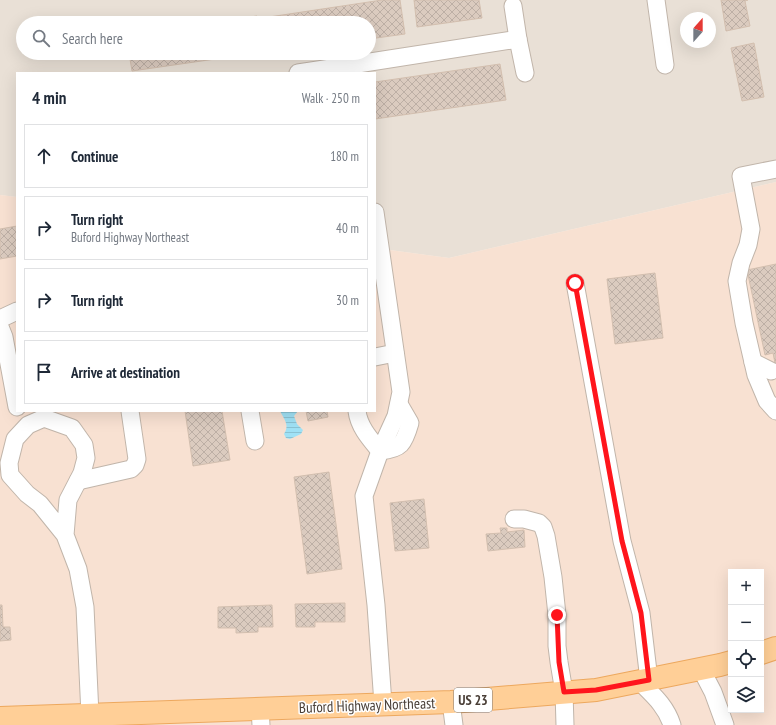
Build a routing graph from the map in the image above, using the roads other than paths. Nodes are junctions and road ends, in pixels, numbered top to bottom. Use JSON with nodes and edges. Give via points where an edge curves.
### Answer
{"nodes":[{"id":1,"x":656,"y":0,"type":"edge"},
{"id":2,"x":513,"y":6,"type":"dead end"},
{"id":3,"x":518,"y":39,"type":"junction"},
{"id":4,"x":665,"y":65,"type":"dead end"},
{"id":5,"x":352,"y":69,"type":"edge"},
{"id":6,"x":312,"y":72,"type":"edge"},
{"id":7,"x":525,"y":73,"type":"dead end"},
{"id":8,"x":776,"y":169,"type":"edge"},
{"id":9,"x":376,"y":219,"type":"edge"},
{"id":10,"x":575,"y":283,"type":"dead end"},
{"id":11,"x":16,"y":312,"type":"edge"},
{"id":12,"x":0,"y":320,"type":"edge"},
{"id":13,"x":0,"y":327,"type":"edge"},
{"id":14,"x":395,"y":353,"type":"junction"},
{"id":15,"x":376,"y":356,"type":"edge"},
{"id":16,"x":753,"y":362,"type":"junction"},
{"id":17,"x":771,"y":371,"type":"dead end"},
{"id":18,"x":16,"y":402,"type":"edge"},
{"id":19,"x":776,"y":411,"type":"edge"},
{"id":20,"x":18,"y":412,"type":"edge"},
{"id":21,"x":130,"y":412,"type":"edge"},
{"id":22,"x":250,"y":412,"type":"edge"},
{"id":23,"x":357,"y":412,"type":"edge"},
{"id":24,"x":55,"y":416,"type":"edge"},
{"id":25,"x":22,"y":432,"type":"junction"},
{"id":26,"x":255,"y":441,"type":"dead end"},
{"id":27,"x":380,"y":451,"type":"junction"},
{"id":28,"x":0,"y":460,"type":"edge"},
{"id":29,"x":10,"y":475,"type":"junction"},
{"id":30,"x":78,"y":481,"type":"junction"},
{"id":31,"x":514,"y":519,"type":"dead end"},
{"id":32,"x":65,"y":535,"type":"junction"},
{"id":33,"x":776,"y":648,"type":"edge"},
{"id":34,"x":764,"y":652,"type":"edge"},
{"id":35,"x":728,"y":663,"type":"edge"},
{"id":36,"x":701,"y":669,"type":"junction"},
{"id":37,"x":644,"y":681,"type":"junction"},
{"id":38,"x":564,"y":692,"type":"junction"},
{"id":39,"x":451,"y":702,"type":"junction"},
{"id":40,"x":383,"y":704,"type":"junction"},
{"id":41,"x":212,"y":710,"type":"junction"},
{"id":42,"x":90,"y":715,"type":"junction"},
{"id":43,"x":261,"y":717,"type":"edge"},
{"id":44,"x":0,"y":718,"type":"edge"},
{"id":45,"x":135,"y":719,"type":"edge"},
{"id":46,"x":229,"y":725,"type":"edge"},
{"id":47,"x":454,"y":725,"type":"edge"},
{"id":48,"x":565,"y":725,"type":"edge"},
{"id":49,"x":672,"y":725,"type":"edge"},
{"id":50,"x":725,"y":725,"type":"edge"}],
"edges":[{"from":1,"to":4,"type":"street"},
{"from":2,"to":3,"type":"street"},
{"from":3,"to":5,"type":"street"},
{"from":3,"to":7,"type":"street"},
{"from":5,"to":6,"type":"street"},
{"from":8,"to":16,"type":"street","via":[[741,176],[752,229],[737,281]]},
{"from":9,"to":14,"type":"street"},
{"from":10,"to":37,"type":"street","via":[[622,541],[641,613]]},
{"from":11,"to":12,"type":"street"},
{"from":13,"to":18,"type":"street"},
{"from":14,"to":15,"type":"street"},
{"from":14,"to":27,"type":"street","via":[[401,392],[396,416]]},
{"from":16,"to":17,"type":"street"},
{"from":16,"to":19,"type":"street","via":[[767,401]]},
{"from":20,"to":25,"type":"street"},
{"from":21,"to":30,"type":"street","via":[[137,459],[132,469]]},
{"from":22,"to":26,"type":"street"},
{"from":23,"to":27,"type":"street","via":[[366,435]]},
{"from":24,"to":25,"type":"street","via":[[28,425]]},
{"from":24,"to":30,"type":"street","via":[[72,428],[84,445],[86,458]]},
{"from":25,"to":29,"type":"street","via":[[14,439],[8,463]]},
{"from":27,"to":40,"type":"street","via":[[364,496],[376,605]]},
{"from":28,"to":29,"type":"street"},
{"from":29,"to":32,"type":"street","via":[[40,504]]},
{"from":30,"to":32,"type":"street","via":[[68,500]]},
{"from":31,"to":38,"type":"street","via":[[531,520],[543,527],[553,577],[559,662]]},
{"from":32,"to":42,"type":"street","via":[[78,569],[86,607]]},
{"from":33,"to":34,"type":"main road"},
{"from":35,"to":36,"type":"main road","name":"Buford Highway Northeast","number":"US 23"},
{"from":36,"to":37,"type":"main road","name":"Buford Highway Northeast","number":"US 23"},
{"from":36,"to":50,"type":"street","via":[[714,692]]},
{"from":37,"to":38,"type":"main road","name":"Buford Highway Northeast","number":"US 23","via":[[596,690]]},
{"from":37,"to":49,"type":"street","via":[[667,712]]},
{"from":38,"to":39,"type":"main road","name":"Buford Highway Northeast","number":"US 23"},
{"from":38,"to":48,"type":"street"},
{"from":39,"to":40,"type":"main road","name":"Buford Highway Northeast","number":"US 23"},
{"from":39,"to":47,"type":"street"},
{"from":40,"to":43,"type":"main road","name":"Buford Highway Northeast","number":"US 23"},
{"from":41,"to":43,"type":"main road","name":"Buford Highway Northeast","number":"US 23"},
{"from":41,"to":45,"type":"main road","name":"Buford Highway Northeast","number":"US 23"},
{"from":41,"to":46,"type":"main road"},
{"from":42,"to":44,"type":"main road","name":"Buford Highway Northeast","number":"US 23"},
{"from":42,"to":45,"type":"main road","name":"Buford Highway Northeast","number":"US 23"}]}
